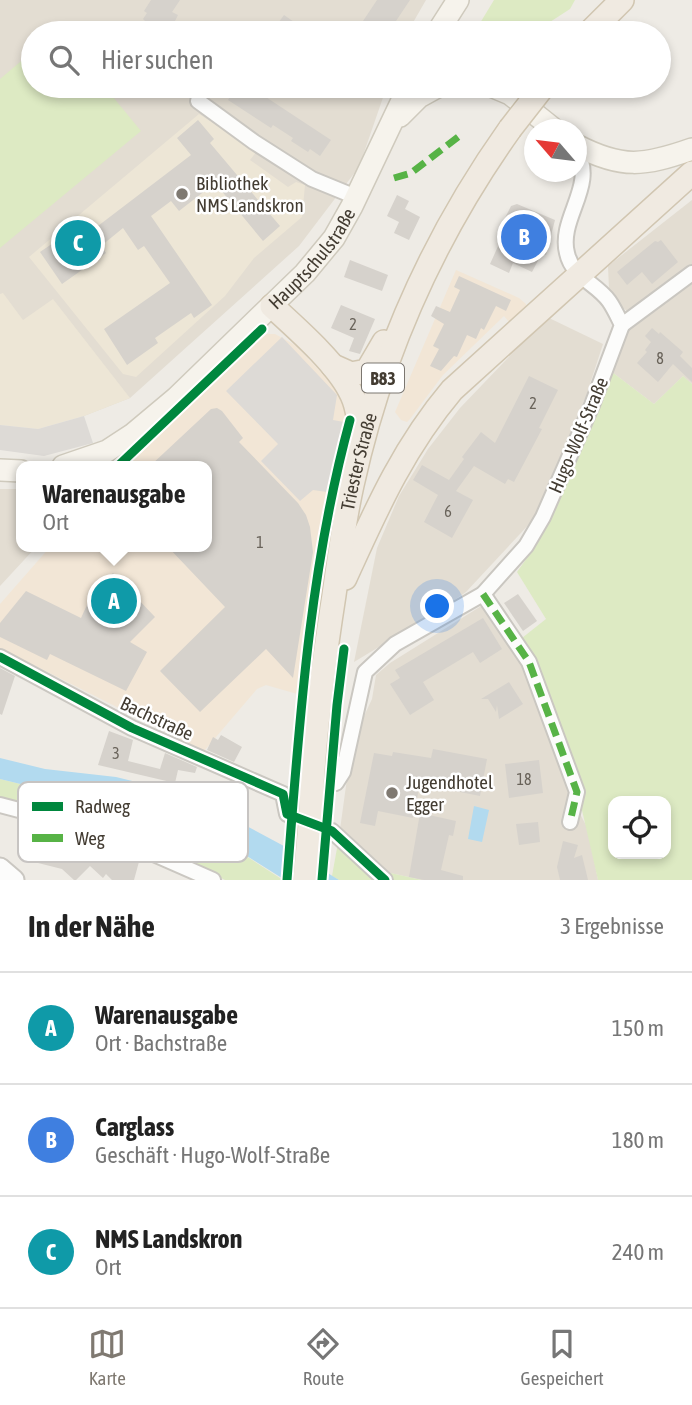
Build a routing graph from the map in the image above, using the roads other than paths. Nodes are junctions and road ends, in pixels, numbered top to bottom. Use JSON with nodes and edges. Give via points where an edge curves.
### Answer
{"nodes":[{"id":1,"x":458,"y":0,"type":"edge"},
{"id":2,"x":622,"y":0,"type":"edge"},
{"id":3,"x":445,"y":21,"type":"edge"},
{"id":4,"x":601,"y":21,"type":"edge"},
{"id":5,"x":404,"y":98,"type":"edge"},
{"id":6,"x":418,"y":98,"type":"edge"},
{"id":7,"x":515,"y":98,"type":"edge"},
{"id":8,"x":535,"y":98,"type":"edge"},
{"id":9,"x":198,"y":101,"type":"dead end"},
{"id":10,"x":541,"y":119,"type":"edge"},
{"id":11,"x":387,"y":135,"type":"junction"},
{"id":12,"x":692,"y":149,"type":"edge"},
{"id":13,"x":587,"y":152,"type":"edge"},
{"id":14,"x":692,"y":173,"type":"edge"},
{"id":15,"x":583,"y":182,"type":"edge"},
{"id":16,"x":356,"y":197,"type":"junction"},
{"id":17,"x":692,"y":273,"type":"edge"},
{"id":18,"x":578,"y":274,"type":"junction"},
{"id":19,"x":272,"y":306,"type":"junction"},
{"id":20,"x":408,"y":312,"type":"junction"},
{"id":21,"x":622,"y":325,"type":"junction"},
{"id":22,"x":333,"y":366,"type":"junction"},
{"id":23,"x":362,"y":445,"type":"junction"},
{"id":24,"x":78,"y":461,"type":"edge"},
{"id":25,"x":483,"y":594,"type":"junction"},
{"id":26,"x":332,"y":607,"type":"junction"},
{"id":27,"x":0,"y":657,"type":"edge"},
{"id":28,"x":336,"y":783,"type":"dead end"},
{"id":29,"x":0,"y":805,"type":"edge"},
{"id":30,"x":18,"y":810,"type":"edge"},
{"id":31,"x":287,"y":814,"type":"tunnel mouth"},
{"id":32,"x":570,"y":822,"type":"dead end"},
{"id":33,"x":332,"y":831,"type":"tunnel mouth"},
{"id":34,"x":172,"y":862,"type":"edge"},
{"id":35,"x":0,"y":868,"type":"edge"},
{"id":36,"x":14,"y":880,"type":"edge"},
{"id":37,"x":213,"y":880,"type":"edge"},
{"id":38,"x":305,"y":880,"type":"edge"},
{"id":39,"x":385,"y":880,"type":"edge"}],
"edges":[{"from":1,"to":3,"type":"main road"},
{"from":2,"to":4,"type":"main road"},
{"from":5,"to":11,"type":"main road","name":"Hauptschulstraße"},
{"from":6,"to":11,"type":"main road","name":"Hauptschulstraße"},
{"from":7,"to":10,"type":"main road"},
{"from":8,"to":20,"type":"main road","name":"Triester Straße","number":"B83","bridge":true,"via":[[459,205]]},
{"from":9,"to":16,"type":"street","name":"Hauptschulstraße","via":[[312,179]]},
{"from":11,"to":16,"type":"main road","name":"Hauptschulstraße"},
{"from":12,"to":13,"type":"main road","via":[[637,163]]},
{"from":14,"to":18,"type":"main road"},
{"from":15,"to":18,"type":"street","via":[[566,249]]},
{"from":16,"to":19,"type":"main road","name":"Hauptschulstraße","via":[[321,256]]},
{"from":17,"to":21,"type":"street"},
{"from":18,"to":21,"type":"street","via":[[608,299]]},
{"from":18,"to":26,"type":"main road","via":[[430,415],[390,479]]},
{"from":19,"to":22,"type":"main road"},
{"from":19,"to":24,"type":"main road","name":"Hauptschulstraße","via":[[133,434],[107,451]]},
{"from":20,"to":22,"type":"main road","via":[[390,328],[367,371],[351,374]]},
{"from":20,"to":23,"type":"main road","name":"Triester Straße","number":"B83"},
{"from":21,"to":25,"type":"street","name":"Hugo-Wolf-Straße","via":[[543,517],[526,546]]},
{"from":22,"to":23,"type":"main road","via":[[356,404]]},
{"from":23,"to":26,"type":"main road","name":"Triester Straße","number":"B83"},
{"from":25,"to":28,"type":"street","name":"Hugo-Wolf-Straße","via":[[395,644],[365,672],[343,772]]},
{"from":25,"to":32,"type":"street","via":[[529,662],[577,792]]},
{"from":26,"to":38,"type":"main road","name":"Triester Straße","number":"B83","bridge":true,"via":[[317,708]]},
{"from":27,"to":31,"type":"street","name":"Bachstraße","via":[[132,728],[286,793]]},
{"from":29,"to":30,"type":"street"},
{"from":33,"to":39,"type":"street"},
{"from":34,"to":37,"type":"street"},
{"from":35,"to":36,"type":"street"}]}
